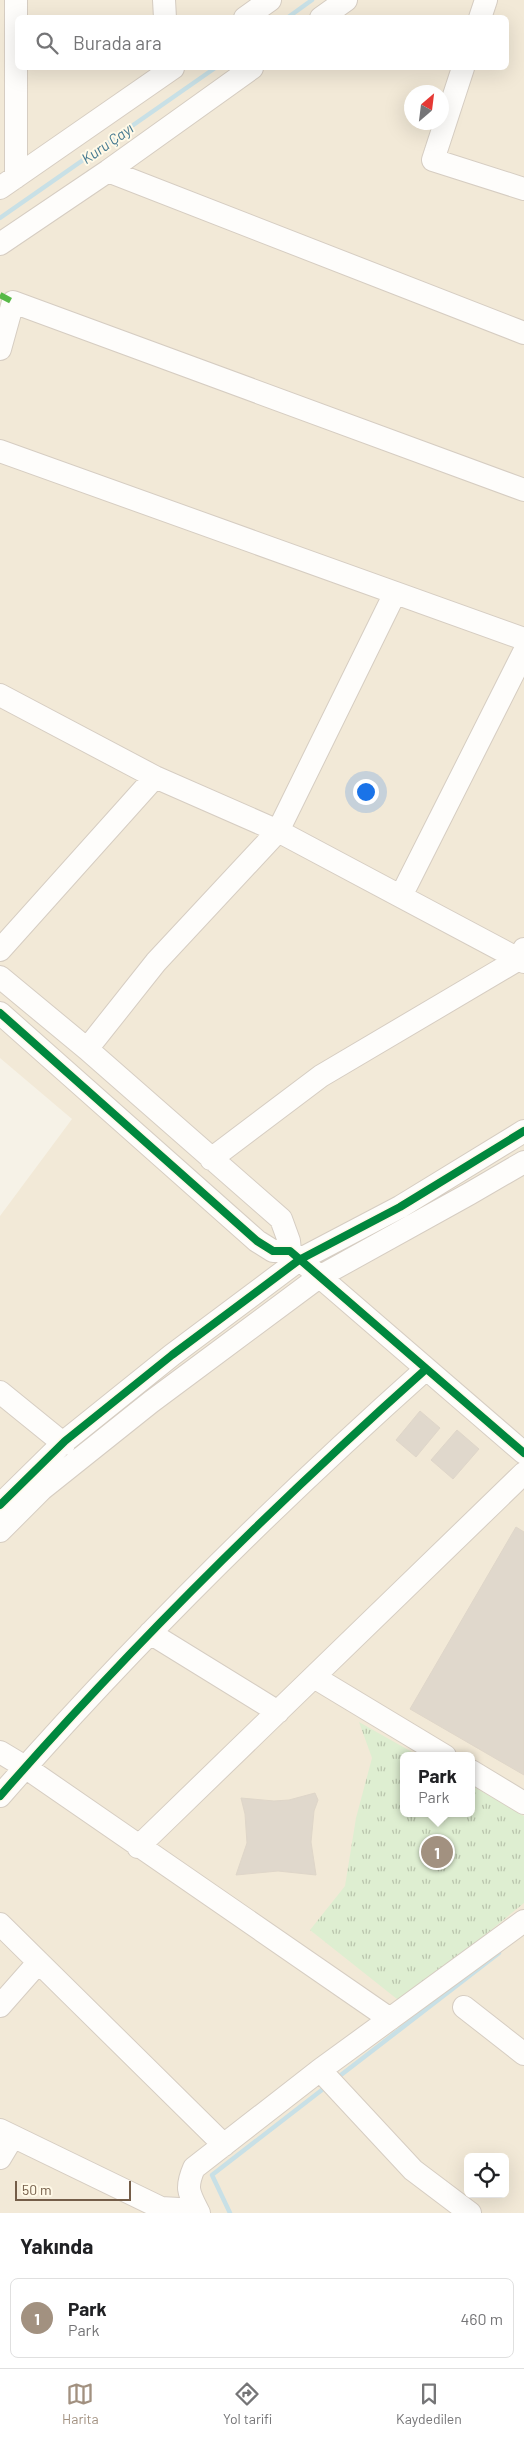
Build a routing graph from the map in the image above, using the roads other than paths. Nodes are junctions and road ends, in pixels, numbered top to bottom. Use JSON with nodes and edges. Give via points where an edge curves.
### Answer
{"nodes":[{"id":1,"x":16,"y":0,"type":"edge"},
{"id":2,"x":164,"y":0,"type":"edge"},
{"id":3,"x":270,"y":0,"type":"edge"},
{"id":4,"x":346,"y":0,"type":"edge"},
{"id":5,"x":486,"y":0,"type":"edge"},
{"id":6,"x":15,"y":15,"type":"edge"},
{"id":7,"x":165,"y":15,"type":"edge"},
{"id":8,"x":249,"y":15,"type":"edge"},
{"id":9,"x":326,"y":15,"type":"edge"},
{"id":10,"x":481,"y":15,"type":"edge"},
{"id":11,"x":15,"y":23,"type":"edge"},
{"id":12,"x":170,"y":70,"type":"edge"},
{"id":13,"x":249,"y":70,"type":"edge"},
{"id":14,"x":462,"y":70,"type":"edge"},
{"id":15,"x":108,"y":171,"type":"junction"},
{"id":16,"x":8,"y":182,"type":"edge"},
{"id":17,"x":524,"y":189,"type":"edge"},
{"id":18,"x":0,"y":244,"type":"edge"},
{"id":19,"x":524,"y":333,"type":"edge"},
{"id":20,"x":0,"y":349,"type":"edge"},
{"id":21,"x":0,"y":451,"type":"edge"},
{"id":22,"x":524,"y":490,"type":"edge"},
{"id":23,"x":395,"y":593,"type":"junction"},
{"id":24,"x":524,"y":639,"type":"edge"},
{"id":25,"x":524,"y":652,"type":"edge"},
{"id":26,"x":0,"y":695,"type":"edge"},
{"id":27,"x":155,"y":777,"type":"junction"},
{"id":28,"x":278,"y":830,"type":"junction"},
{"id":29,"x":401,"y":896,"type":"junction"},
{"id":30,"x":0,"y":950,"type":"edge"},
{"id":31,"x":522,"y":957,"type":"edge"},
{"id":32,"x":0,"y":977,"type":"edge"},
{"id":33,"x":0,"y":1013,"type":"edge"},
{"id":34,"x":87,"y":1049,"type":"junction"},
{"id":35,"x":524,"y":1131,"type":"edge"},
{"id":36,"x":210,"y":1159,"type":"junction"},
{"id":37,"x":524,"y":1162,"type":"edge"},
{"id":38,"x":294,"y":1256,"type":"junction"},
{"id":39,"x":319,"y":1277,"type":"junction"},
{"id":40,"x":426,"y":1369,"type":"junction"},
{"id":41,"x":0,"y":1392,"type":"edge"},
{"id":42,"x":64,"y":1444,"type":"junction"},
{"id":43,"x":524,"y":1454,"type":"edge"},
{"id":44,"x":524,"y":1473,"type":"edge"},
{"id":45,"x":0,"y":1505,"type":"edge"},
{"id":46,"x":0,"y":1531,"type":"edge"},
{"id":47,"x":150,"y":1633,"type":"junction"},
{"id":48,"x":314,"y":1677,"type":"junction"},
{"id":49,"x":278,"y":1712,"type":"junction"},
{"id":50,"x":0,"y":1752,"type":"edge"},
{"id":51,"x":438,"y":1752,"type":"edge"},
{"id":52,"x":25,"y":1767,"type":"junction"},
{"id":53,"x":475,"y":1774,"type":"edge"},
{"id":54,"x":0,"y":1796,"type":"edge"},
{"id":55,"x":524,"y":1804,"type":"edge"},
{"id":56,"x":138,"y":1847,"type":"junction"},
{"id":57,"x":524,"y":1920,"type":"edge"},
{"id":58,"x":0,"y":1924,"type":"edge"},
{"id":59,"x":37,"y":1964,"type":"junction"},
{"id":60,"x":0,"y":2006,"type":"edge"},
{"id":61,"x":464,"y":2007,"type":"dead end"},
{"id":62,"x":390,"y":2019,"type":"junction"},
{"id":63,"x":524,"y":2054,"type":"edge"},
{"id":64,"x":328,"y":2078,"type":"junction"},
{"id":65,"x":6,"y":2134,"type":"edge"},
{"id":66,"x":224,"y":2145,"type":"junction"},
{"id":67,"x":0,"y":2158,"type":"edge"},
{"id":68,"x":198,"y":2212,"type":"edge"},
{"id":69,"x":470,"y":2213,"type":"edge"}],
"edges":[{"from":1,"to":6,"type":"street"},
{"from":2,"to":7,"type":"street"},
{"from":3,"to":8,"type":"street"},
{"from":4,"to":9,"type":"street"},
{"from":5,"to":10,"type":"street"},
{"from":11,"to":16,"type":"street"},
{"from":12,"to":16,"type":"street"},
{"from":13,"to":15,"type":"street"},
{"from":14,"to":17,"type":"street","via":[[433,160]]},
{"from":15,"to":18,"type":"street"},
{"from":15,"to":19,"type":"street"},
{"from":20,"to":22,"type":"street","via":[[13,302]]},
{"from":21,"to":23,"type":"street"},
{"from":23,"to":24,"type":"street"},
{"from":23,"to":28,"type":"street"},
{"from":25,"to":29,"type":"street"},
{"from":26,"to":27,"type":"street"},
{"from":27,"to":28,"type":"street"},
{"from":27,"to":30,"type":"street"},
{"from":28,"to":29,"type":"street"},
{"from":28,"to":34,"type":"street","via":[[156,962]]},
{"from":29,"to":31,"type":"street"},
{"from":31,"to":36,"type":"street","via":[[321,1076]]},
{"from":32,"to":34,"type":"street"},
{"from":33,"to":38,"type":"street","via":[[257,1241],[273,1251]]},
{"from":34,"to":36,"type":"street"},
{"from":35,"to":38,"type":"street","via":[[400,1207]]},
{"from":36,"to":38,"type":"street","via":[[281,1219]]},
{"from":37,"to":39,"type":"street"},
{"from":38,"to":39,"type":"street"},
{"from":38,"to":42,"type":"street"},
{"from":39,"to":40,"type":"street"},
{"from":39,"to":46,"type":"street","via":[[151,1402],[42,1489]]},
{"from":40,"to":43,"type":"street"},
{"from":40,"to":47,"type":"street","via":[[321,1463]]},
{"from":41,"to":42,"type":"street"},
{"from":42,"to":45,"type":"street"},
{"from":44,"to":48,"type":"street"},
{"from":47,"to":49,"type":"street"},
{"from":47,"to":52,"type":"street"},
{"from":48,"to":49,"type":"street"},
{"from":48,"to":51,"type":"street"},
{"from":49,"to":56,"type":"street"},
{"from":50,"to":52,"type":"street"},
{"from":52,"to":54,"type":"street"},
{"from":52,"to":56,"type":"street"},
{"from":53,"to":55,"type":"street"},
{"from":56,"to":62,"type":"street"},
{"from":57,"to":62,"type":"street"},
{"from":58,"to":59,"type":"street"},
{"from":59,"to":60,"type":"street"},
{"from":59,"to":66,"type":"street"},
{"from":61,"to":63,"type":"street"},
{"from":62,"to":64,"type":"street"},
{"from":64,"to":66,"type":"street"},
{"from":64,"to":69,"type":"street","via":[[412,2170]]},
{"from":65,"to":67,"type":"street"},
{"from":65,"to":68,"type":"street","via":[[161,2208]]},
{"from":66,"to":68,"type":"street","via":[[194,2168],[188,2181],[188,2190]]}]}
